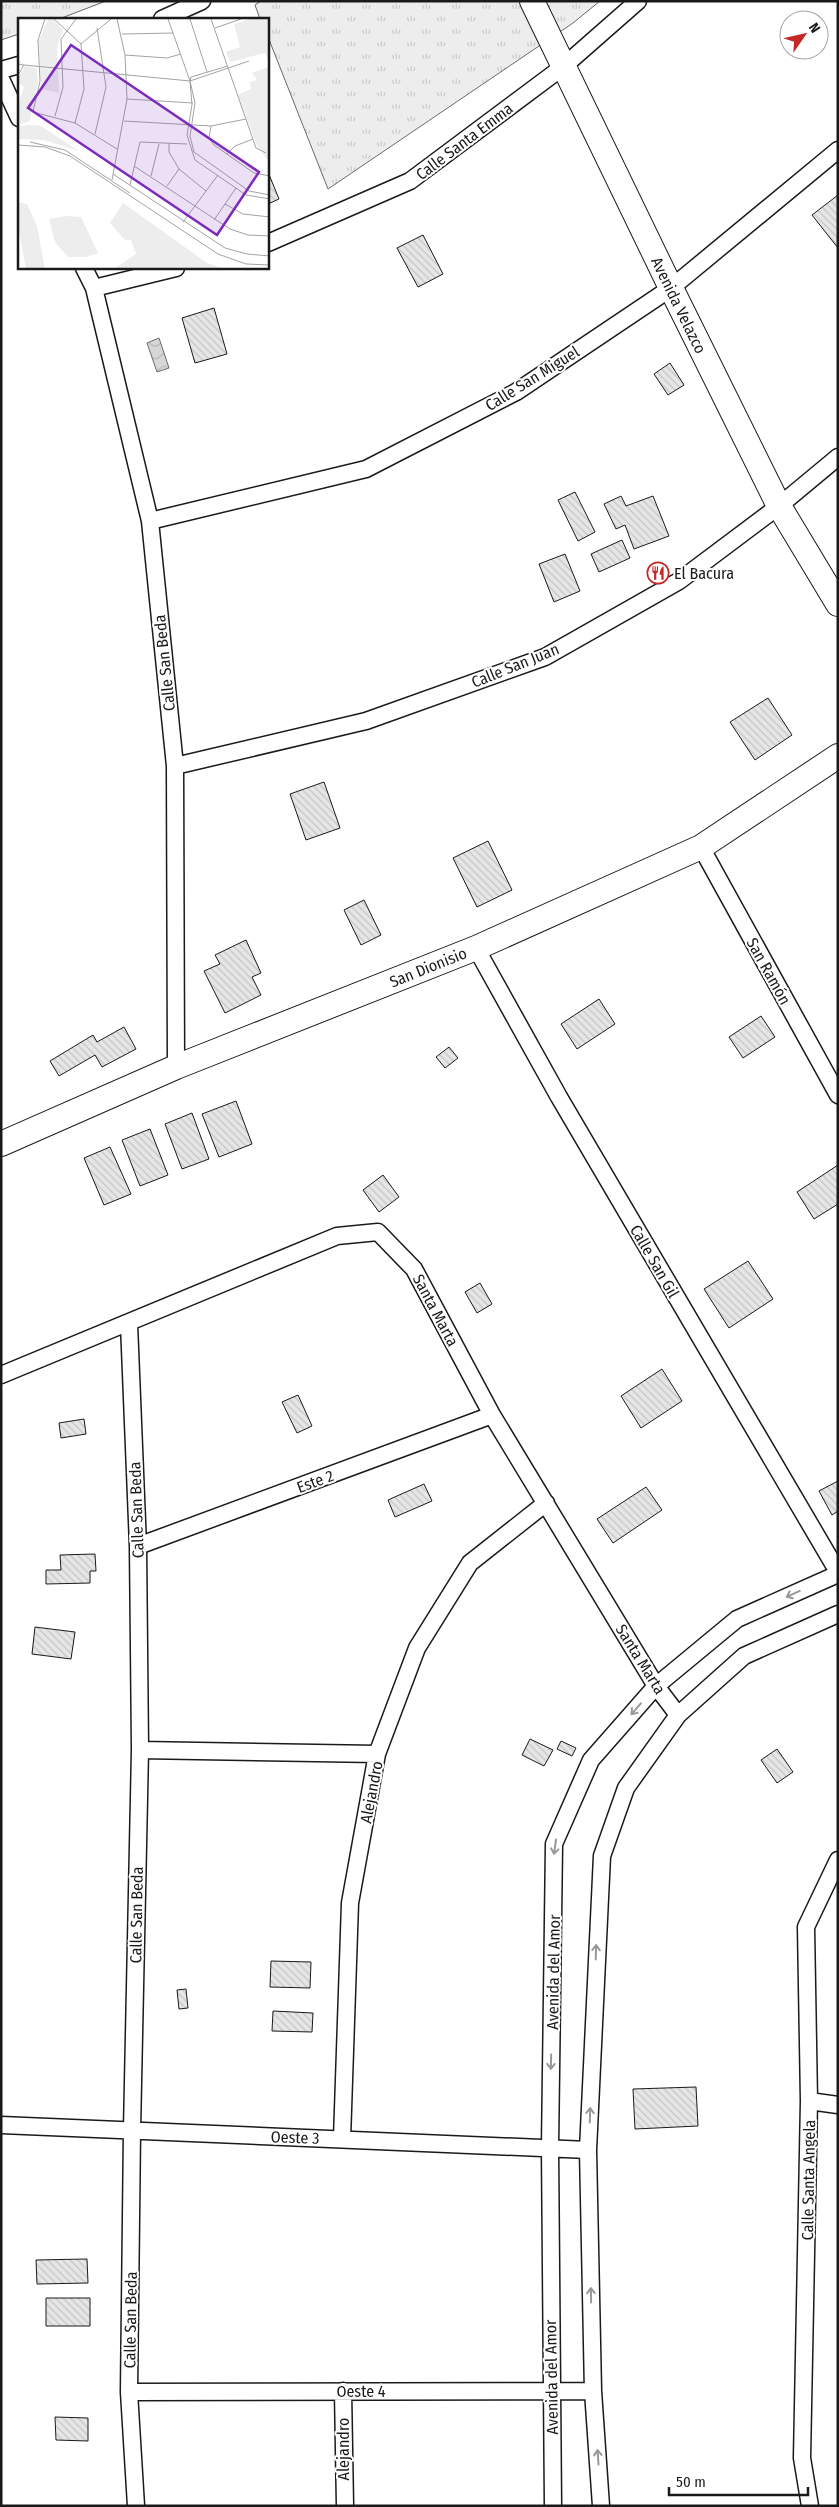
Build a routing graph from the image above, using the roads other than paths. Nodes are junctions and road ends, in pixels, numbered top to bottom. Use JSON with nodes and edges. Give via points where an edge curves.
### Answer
{"nodes":[{"id":1,"x":202,"y":1,"type":"edge"},
{"id":2,"x":532,"y":1,"type":"edge"},
{"id":3,"x":638,"y":1,"type":"edge"},
{"id":4,"x":164,"y":18,"type":"edge"},
{"id":5,"x":18,"y":64,"type":"edge"},
{"id":6,"x":564,"y":66,"type":"junction"},
{"id":7,"x":1,"y":70,"type":"edge"},
{"id":8,"x":1,"y":79,"type":"edge"},
{"id":9,"x":18,"y":116,"type":"edge"},
{"id":10,"x":838,"y":150,"type":"edge"},
{"id":11,"x":269,"y":243,"type":"edge"},
{"id":12,"x":84,"y":269,"type":"edge"},
{"id":13,"x":172,"y":269,"type":"edge"},
{"id":14,"x":94,"y":288,"type":"junction"},
{"id":15,"x":671,"y":288,"type":"junction"},
{"id":16,"x":838,"y":457,"type":"edge"},
{"id":17,"x":779,"y":506,"type":"junction"},
{"id":18,"x":150,"y":521,"type":"junction"},
{"id":19,"x":838,"y":604,"type":"edge"},
{"id":20,"x":838,"y":756,"type":"edge"},
{"id":21,"x":175,"y":766,"type":"junction"},
{"id":22,"x":701,"y":848,"type":"junction"},
{"id":23,"x":476,"y":948,"type":"junction"},
{"id":24,"x":176,"y":1067,"type":"junction"},
{"id":25,"x":838,"y":1095,"type":"edge"},
{"id":26,"x":1,"y":1144,"type":"edge"},
{"id":27,"x":129,"y":1324,"type":"junction"},
{"id":28,"x":1,"y":1375,"type":"edge"},
{"id":29,"x":492,"y":1415,"type":"junction"},
{"id":30,"x":546,"y":1504,"type":"junction"},
{"id":31,"x":138,"y":1546,"type":"junction"},
{"id":32,"x":838,"y":1573,"type":"edge"},
{"id":33,"x":838,"y":1614,"type":"edge"},
{"id":34,"x":656,"y":1686,"type":"junction"},
{"id":35,"x":678,"y":1715,"type":"junction"},
{"id":36,"x":140,"y":1750,"type":"junction"},
{"id":37,"x":377,"y":1754,"type":"junction"},
{"id":38,"x":838,"y":1860,"type":"edge"},
{"id":39,"x":809,"y":2101,"type":"junction"},
{"id":40,"x":838,"y":2105,"type":"edge"},
{"id":41,"x":1,"y":2125,"type":"edge"},
{"id":42,"x":132,"y":2130,"type":"junction"},
{"id":43,"x":342,"y":2139,"type":"junction"},
{"id":44,"x":550,"y":2148,"type":"junction"},
{"id":45,"x":588,"y":2150,"type":"junction"},
{"id":46,"x":343,"y":2391,"type":"junction"},
{"id":47,"x":550,"y":2391,"type":"junction"},
{"id":48,"x":593,"y":2391,"type":"junction"},
{"id":49,"x":129,"y":2392,"type":"junction"},
{"id":50,"x":136,"y":2506,"type":"edge"},
{"id":51,"x":345,"y":2506,"type":"edge"},
{"id":52,"x":553,"y":2506,"type":"edge"},
{"id":53,"x":601,"y":2506,"type":"edge"},
{"id":54,"x":810,"y":2506,"type":"edge"}],
"edges":[{"from":1,"to":4,"type":"street"},
{"from":2,"to":6,"type":"street","name":"Avenida Velazco"},
{"from":3,"to":6,"type":"street","name":"Calle Santa Emma"},
{"from":5,"to":7,"type":"street"},
{"from":6,"to":11,"type":"street","name":"Calle Santa Emma","via":[[410,181]]},
{"from":6,"to":15,"type":"street","name":"Avenida Velazco"},
{"from":8,"to":9,"type":"street"},
{"from":10,"to":15,"type":"street","name":"Calle San Miguel"},
{"from":12,"to":14,"type":"street","name":"Calle San Beda"},
{"from":13,"to":14,"type":"street"},
{"from":14,"to":18,"type":"street","name":"Calle San Beda"},
{"from":15,"to":17,"type":"street","name":"Avenida Velazco"},
{"from":15,"to":18,"type":"street","name":"Calle San Miguel","via":[[516,392],[366,469]]},
{"from":16,"to":17,"type":"street","name":"Calle San Juan"},
{"from":17,"to":19,"type":"street","name":"Avenida Velazco"},
{"from":17,"to":21,"type":"street","name":"Calle San Juan","via":[[679,581],[544,657],[366,721]]},
{"from":18,"to":21,"type":"street","name":"Calle San Beda"},
{"from":20,"to":22,"type":"street","name":"San Dionisio"},
{"from":21,"to":24,"type":"street","name":"Calle San Beda"},
{"from":22,"to":23,"type":"street","name":"San Dionisio"},
{"from":22,"to":25,"type":"street","name":"San Ramón"},
{"from":23,"to":24,"type":"street","name":"San Dionisio"},
{"from":23,"to":32,"type":"street","name":"Calle San Gil","via":[[559,1097]]},
{"from":24,"to":26,"type":"street","name":"San Dionisio"},
{"from":27,"to":28,"type":"street","name":"Santa Marta"},
{"from":27,"to":29,"type":"street","name":"Santa Marta","via":[[337,1236],[378,1232],[414,1269]]},
{"from":27,"to":31,"type":"street","name":"Calle San Beda"},
{"from":29,"to":30,"type":"street","name":"Santa Marta"},
{"from":29,"to":31,"type":"street","name":"Este 2"},
{"from":30,"to":34,"type":"street","name":"Santa Marta"},
{"from":30,"to":37,"type":"street","name":"Alejandro","via":[[470,1562],[417,1648]]},
{"from":31,"to":36,"type":"street","name":"Calle San Beda"},
{"from":32,"to":34,"type":"street","name":"Avenida del Amor","one_way":true,"via":[[737,1619]]},
{"from":33,"to":35,"type":"street","via":[[744,1656]]},
{"from":34,"to":35,"type":"street","name":"Santa Marta"},
{"from":34,"to":44,"type":"street","name":"Avenida del Amor","one_way":true,"via":[[591,1760],[554,1844]]},
{"from":45,"to":35,"type":"street","one_way":true,"via":[[602,1856],[626,1788]]},
{"from":36,"to":37,"type":"street"},
{"from":36,"to":42,"type":"street","name":"Calle San Beda"},
{"from":37,"to":43,"type":"street","name":"Alejandro","via":[[350,1903]]},
{"from":38,"to":39,"type":"street","name":"Calle Santa Angela","via":[[806,1927]]},
{"from":39,"to":40,"type":"street"},
{"from":39,"to":54,"type":"street","name":"Calle Santa Angela","via":[[802,2458]]},
{"from":41,"to":42,"type":"street","name":"Oeste 3"},
{"from":42,"to":43,"type":"street","name":"Oeste 3"},
{"from":42,"to":49,"type":"street","name":"Calle San Beda"},
{"from":43,"to":44,"type":"street","name":"Oeste 3"},
{"from":44,"to":45,"type":"street","name":"Oeste 3"},
{"from":44,"to":47,"type":"street","name":"Avenida del Amor"},
{"from":48,"to":45,"type":"street","one_way":true},
{"from":46,"to":47,"type":"street","name":"Oeste 4"},
{"from":46,"to":49,"type":"street","name":"Oeste 4"},
{"from":46,"to":51,"type":"street","name":"Alejandro"},
{"from":47,"to":48,"type":"street","name":"Oeste 4"},
{"from":47,"to":52,"type":"street","name":"Avenida del Amor"},
{"from":53,"to":48,"type":"street","one_way":true},
{"from":49,"to":50,"type":"street","name":"Calle San Beda"}]}
